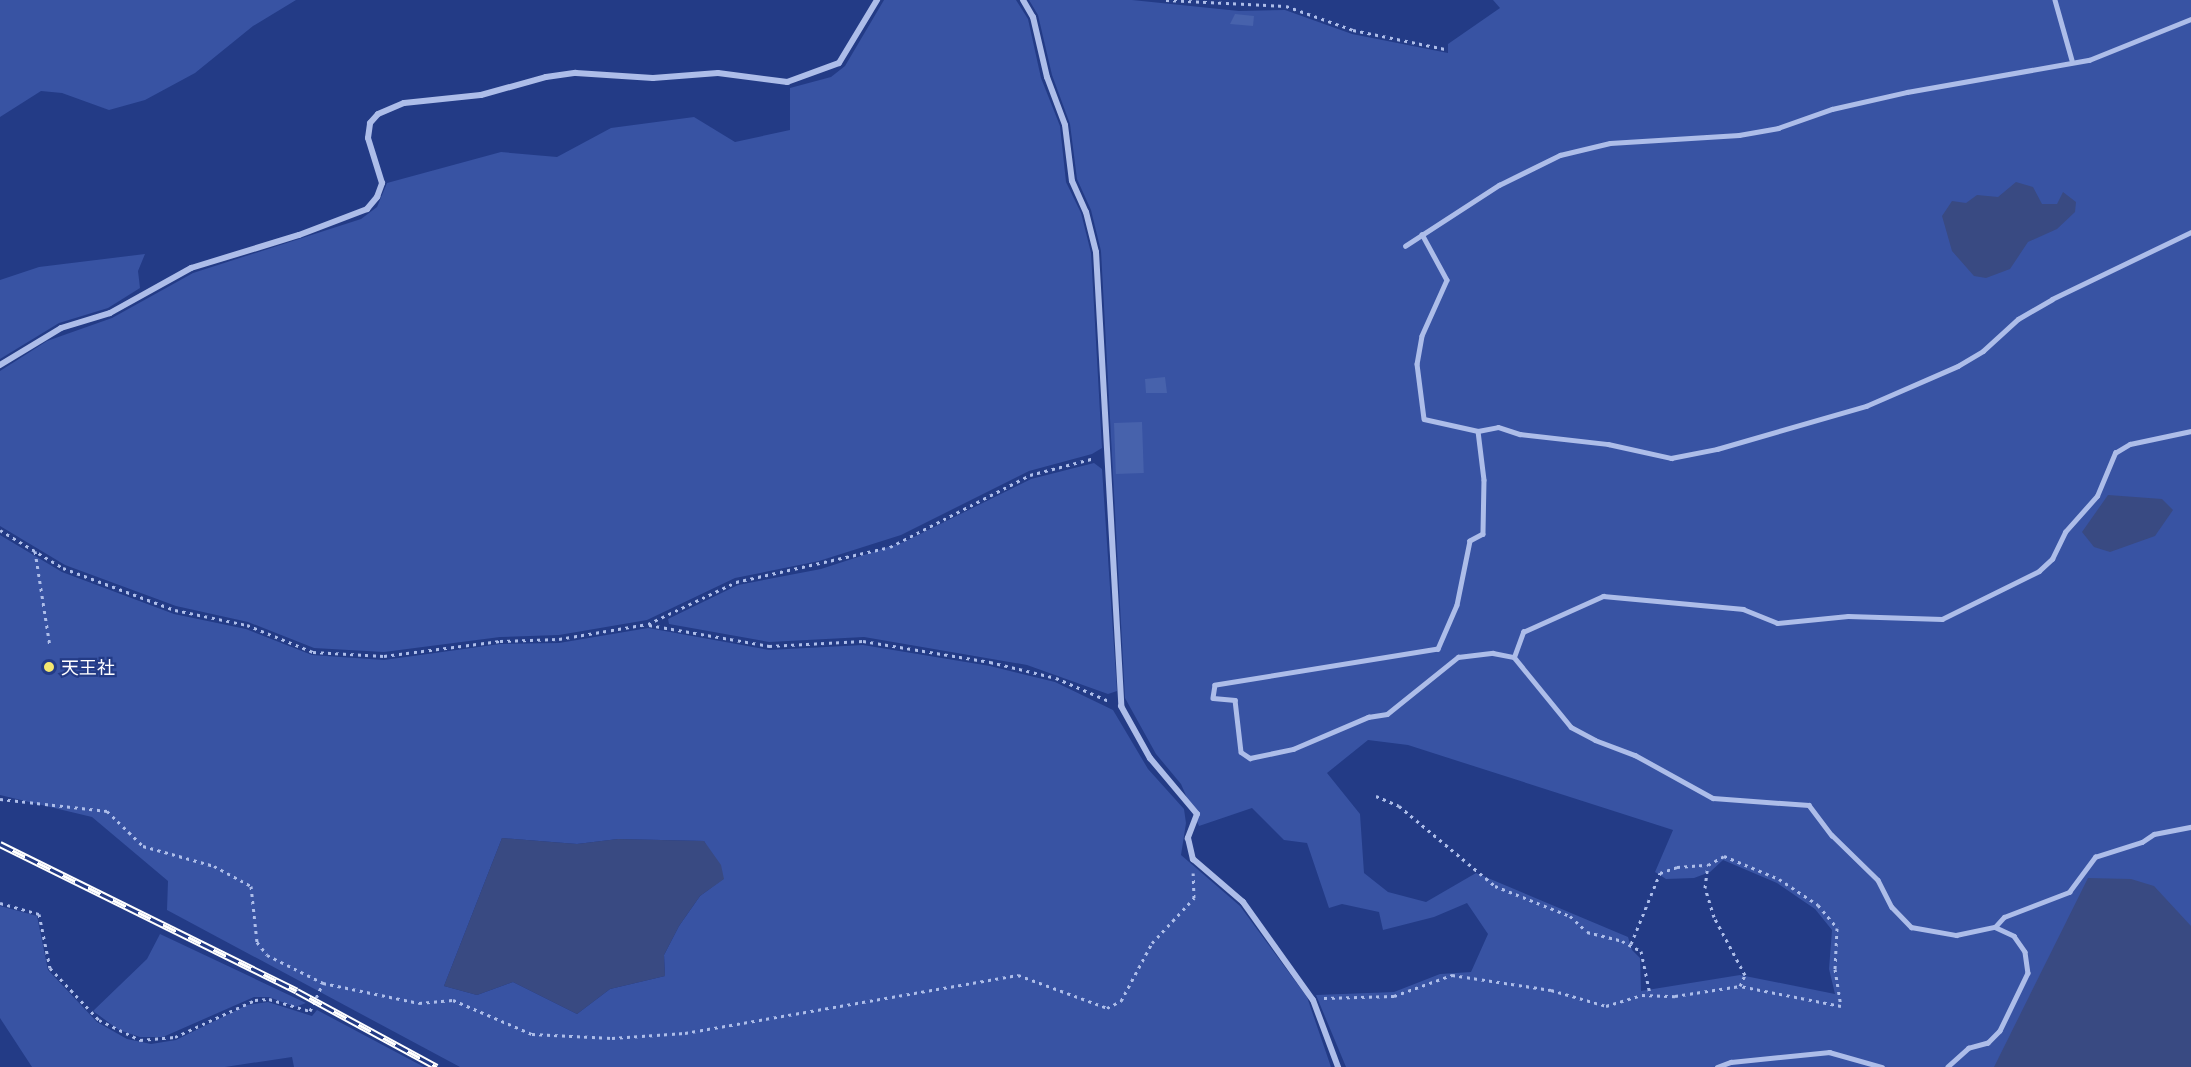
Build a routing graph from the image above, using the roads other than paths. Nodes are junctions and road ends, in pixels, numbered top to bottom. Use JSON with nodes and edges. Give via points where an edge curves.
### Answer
{"nodes":[{"id":1,"x":877,"y":0,"type":"edge"},
{"id":2,"x":1023,"y":0,"type":"edge"},
{"id":3,"x":2055,"y":0,"type":"edge"},
{"id":4,"x":2191,"y":19,"type":"edge"},
{"id":5,"x":2072,"y":60,"type":"junction"},
{"id":6,"x":2191,"y":232,"type":"edge"},
{"id":7,"x":1422,"y":234,"type":"junction"},
{"id":8,"x":1405,"y":246,"type":"dead end"},
{"id":9,"x":0,"y":365,"type":"edge"},
{"id":10,"x":1478,"y":430,"type":"junction"},
{"id":11,"x":2191,"y":431,"type":"edge"},
{"id":12,"x":1514,"y":657,"type":"junction"},
{"id":13,"x":2191,"y":827,"type":"edge"},
{"id":14,"x":1995,"y":927,"type":"junction"},
{"id":15,"x":1338,"y":1067,"type":"edge"},
{"id":16,"x":1717,"y":1067,"type":"edge"},
{"id":17,"x":1882,"y":1067,"type":"edge"},
{"id":18,"x":1948,"y":1067,"type":"edge"}],
"edges":[{"from":1,"to":9,"type":"street","via":[[839,63],[787,82],[718,73],[653,78],[576,73],[481,95],[404,103],[378,114],[370,123],[368,138],[381,183],[377,197],[366,209],[299,235],[191,268],[110,314],[61,328]]},
{"from":2,"to":15,"type":"street","via":[[1033,17],[1047,77],[1065,125],[1072,181],[1086,212],[1096,252],[1121,706],[1150,758],[1197,814],[1188,838],[1192,859],[1243,902],[1313,999]]},
{"from":3,"to":5,"type":"lane"},
{"from":4,"to":5,"type":"lane","via":[[2089,60]]},
{"from":5,"to":7,"type":"lane","via":[[1896,94],[1739,135],[1610,142],[1560,155],[1499,185]]},
{"from":6,"to":10,"type":"lane","via":[[2052,299],[2018,319],[1983,351],[1958,366],[1866,406],[1717,449],[1671,458],[1608,444],[1520,434],[1498,427]]},
{"from":7,"to":8,"type":"lane"},
{"from":7,"to":10,"type":"lane","via":[[1447,280],[1422,336],[1417,364],[1424,419]]},
{"from":10,"to":12,"type":"lane","via":[[1484,480],[1483,534],[1470,541],[1457,604],[1438,649],[1215,685],[1214,698],[1235,699],[1241,752],[1250,758],[1293,750],[1368,717],[1387,714],[1458,657],[1493,653]]},
{"from":11,"to":12,"type":"lane","via":[[2130,444],[2115,453],[2097,496],[2065,532],[2052,559],[2039,571],[1942,619],[1848,616],[1777,623],[1743,609],[1603,596],[1523,632]]},
{"from":12,"to":14,"type":"lane","via":[[1571,727],[1595,740],[1635,755],[1713,798],[1809,805],[1832,836],[1878,880],[1892,907],[1911,927],[1956,935]]},
{"from":13,"to":14,"type":"lane","via":[[2154,834],[2142,842],[2095,857],[2068,892],[2004,916]]},
{"from":14,"to":18,"type":"lane","via":[[2014,936],[2025,952],[2028,973],[2000,1032],[1988,1043],[1969,1048]]},
{"from":16,"to":17,"type":"lane","via":[[1731,1062],[1828,1052]]}]}
